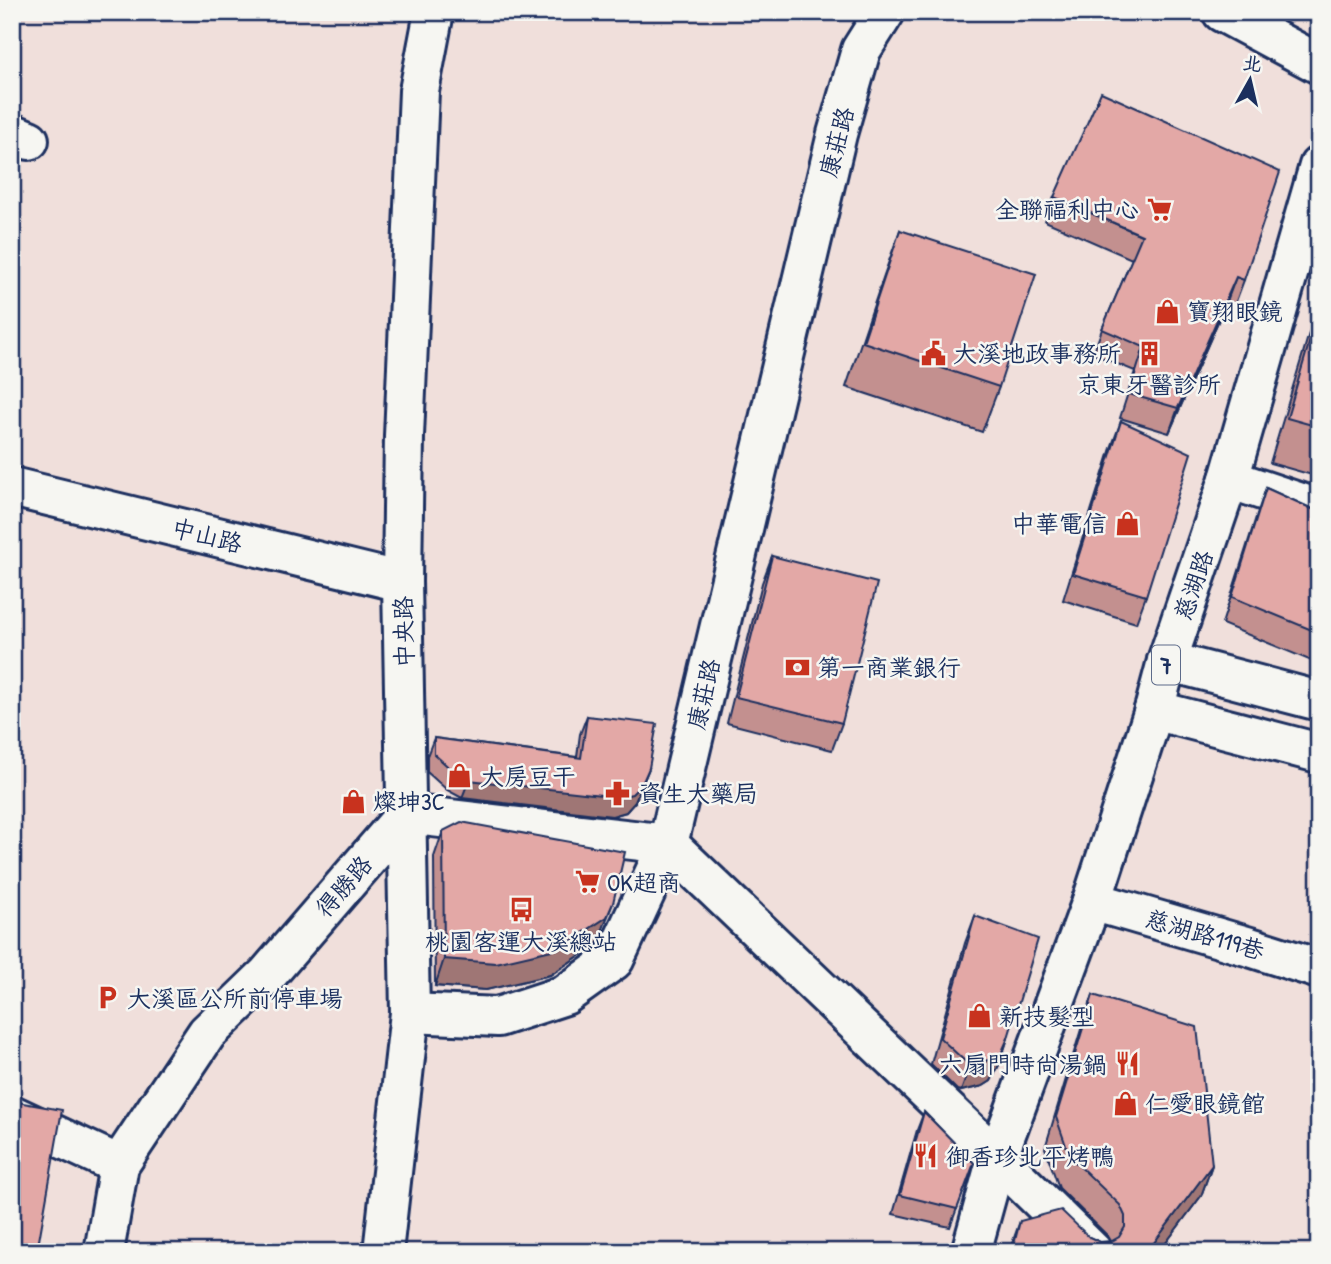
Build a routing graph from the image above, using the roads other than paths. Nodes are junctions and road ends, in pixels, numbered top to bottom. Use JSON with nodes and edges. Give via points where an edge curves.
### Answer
{"nodes":[{"id":1,"x":434,"y":12,"type":"edge"},
{"id":2,"x":885,"y":12,"type":"edge"},
{"id":3,"x":1222,"y":12,"type":"edge"},
{"id":4,"x":1319,"y":64,"type":"edge"},
{"id":5,"x":1319,"y":166,"type":"edge"},
{"id":6,"x":1229,"y":479,"type":"junction"},
{"id":7,"x":12,"y":487,"type":"edge"},
{"id":8,"x":1319,"y":509,"type":"edge"},
{"id":9,"x":402,"y":582,"type":"junction"},
{"id":10,"x":1167,"y":660,"type":"junction"},
{"id":11,"x":1319,"y":701,"type":"edge"},
{"id":12,"x":1154,"y":710,"type":"junction"},
{"id":13,"x":1319,"y":753,"type":"edge"},
{"id":14,"x":406,"y":814,"type":"junction"},
{"id":15,"x":668,"y":844,"type":"junction"},
{"id":16,"x":1092,"y":901,"type":"junction"},
{"id":17,"x":1319,"y":969,"type":"edge"},
{"id":18,"x":410,"y":1013,"type":"junction"},
{"id":19,"x":12,"y":1115,"type":"edge"},
{"id":20,"x":997,"y":1158,"type":"junction"},
{"id":21,"x":119,"y":1165,"type":"junction"},
{"id":22,"x":104,"y":1252,"type":"edge"},
{"id":23,"x":383,"y":1252,"type":"edge"},
{"id":24,"x":971,"y":1252,"type":"edge"},
{"id":25,"x":1093,"y":1252,"type":"edge"}],
"edges":[{"from":1,"to":9,"type":"street","name":"中央路","via":[[419,91]]},
{"from":2,"to":15,"type":"street","name":"康莊路","via":[[862,50],[837,134]]},
{"from":3,"to":4,"type":"street"},
{"from":5,"to":6,"type":"street","name":"慈湖路","number":"7"},
{"from":6,"to":8,"type":"street"},
{"from":6,"to":10,"type":"street","name":"慈湖路","number":"7"},
{"from":7,"to":9,"type":"street","name":"中山路"},
{"from":9,"to":14,"type":"street","name":"中央路"},
{"from":10,"to":11,"type":"street"},
{"from":10,"to":12,"type":"street","name":"慈湖路","number":"7"},
{"from":12,"to":13,"type":"street"},
{"from":12,"to":16,"type":"street","name":"慈湖路","number":"7"},
{"from":14,"to":15,"type":"street"},
{"from":14,"to":18,"type":"street","name":"中央路"},
{"from":14,"to":21,"type":"street","name":"得勝路","via":[[267,975],[207,1033]]},
{"from":15,"to":18,"type":"street","name":"康莊路","via":[[614,960],[565,995],[498,1017]]},
{"from":15,"to":20,"type":"street"},
{"from":16,"to":17,"type":"street","name":"慈湖路119巷"},
{"from":16,"to":20,"type":"street","name":"慈湖路","number":"7"},
{"from":18,"to":23,"type":"street","name":"中央路"},
{"from":19,"to":21,"type":"street"},
{"from":20,"to":24,"type":"street"},
{"from":20,"to":25,"type":"street"},
{"from":21,"to":22,"type":"street"}]}
